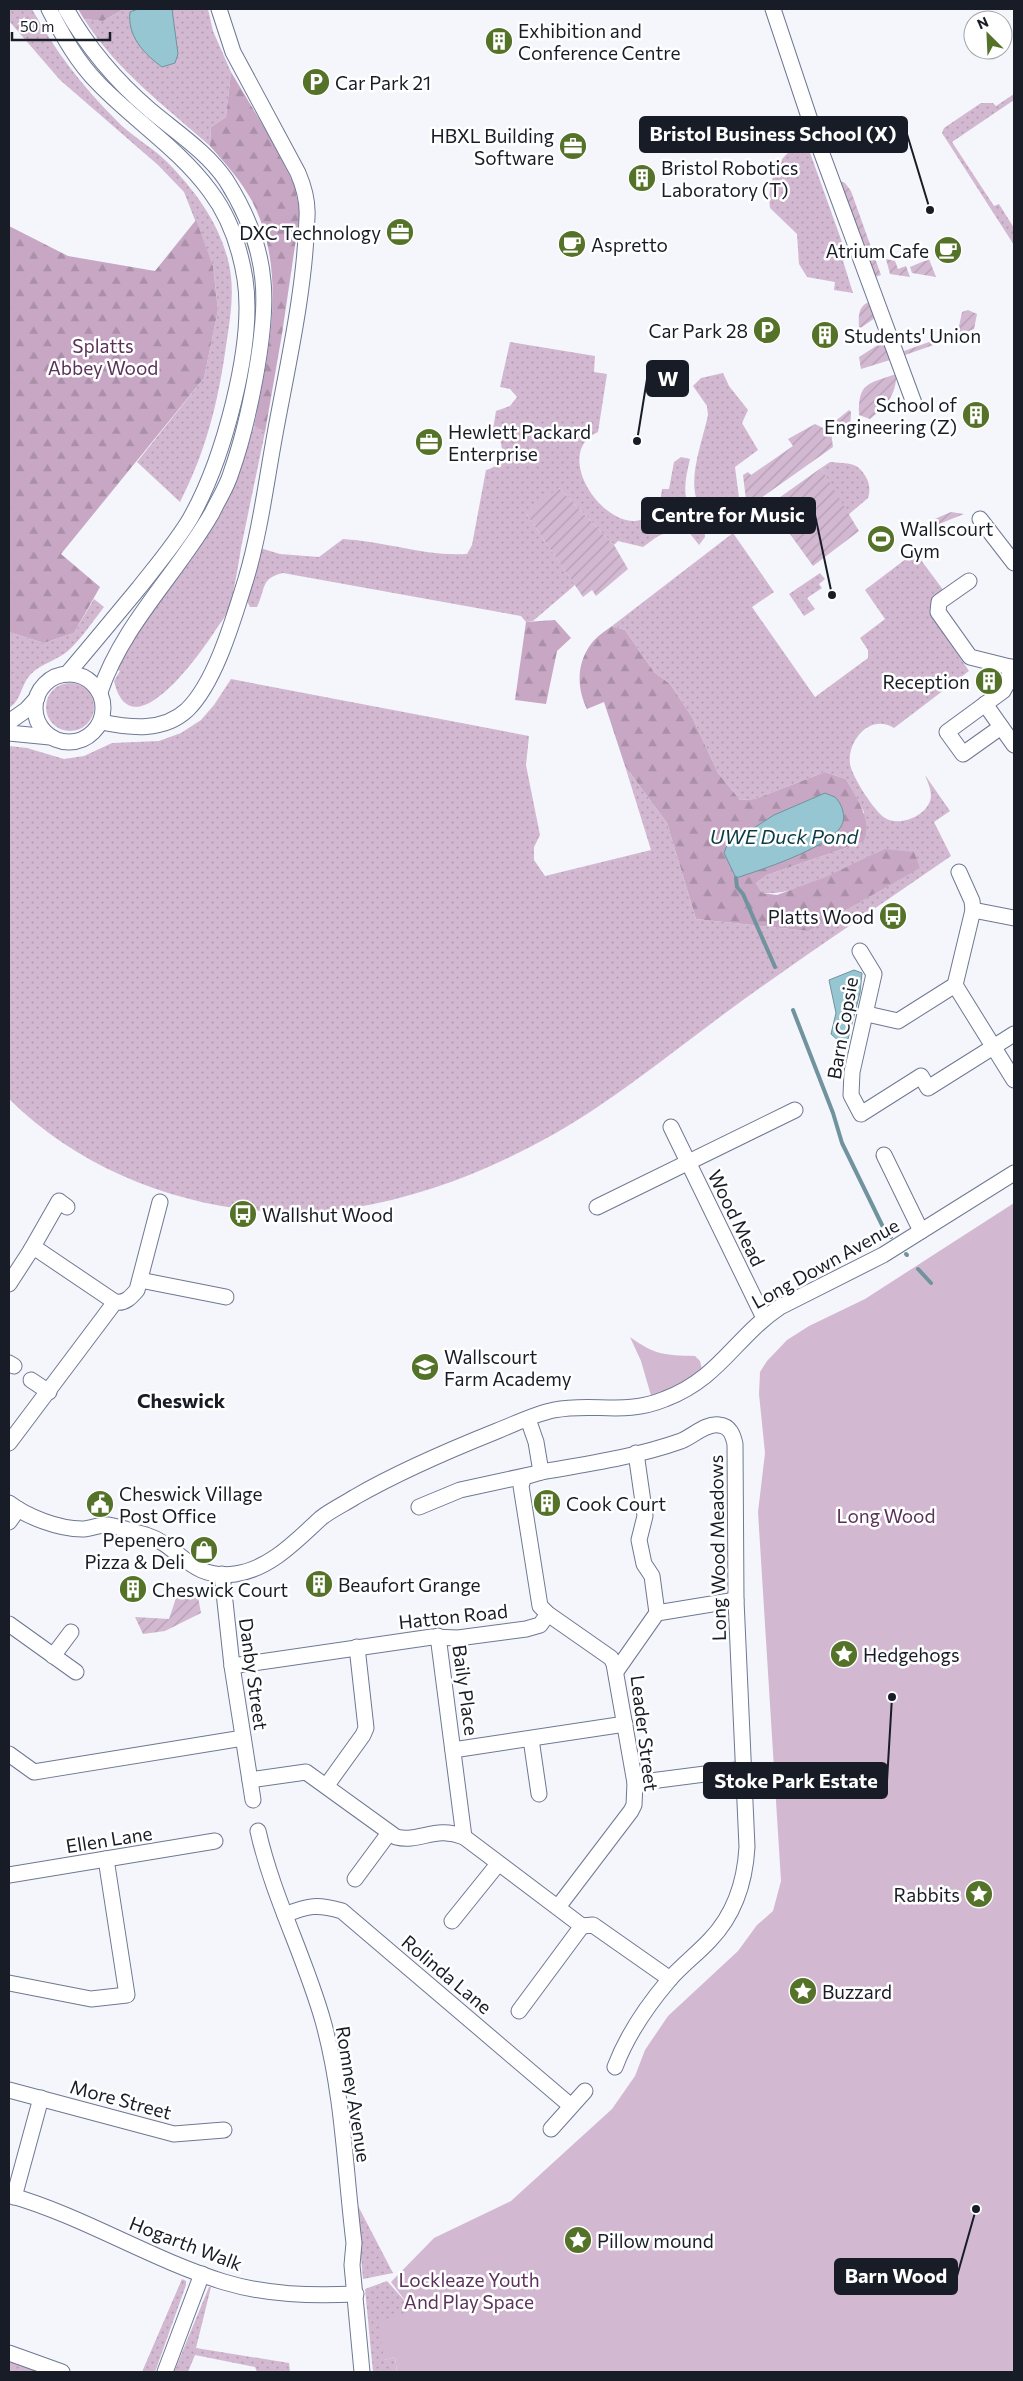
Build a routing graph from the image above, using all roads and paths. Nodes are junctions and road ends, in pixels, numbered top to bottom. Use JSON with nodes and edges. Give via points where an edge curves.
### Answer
{"nodes":[{"id":1,"x":49,"y":9,"type":"edge"},
{"id":2,"x":66,"y":9,"type":"edge"},
{"id":3,"x":219,"y":9,"type":"edge"},
{"id":4,"x":773,"y":9,"type":"edge"},
{"id":5,"x":914,"y":403,"type":"dead end"},
{"id":6,"x":980,"y":519,"type":"dead end"},
{"id":7,"x":1014,"y":563,"type":"edge"},
{"id":8,"x":969,"y":581,"type":"dead end"},
{"id":9,"x":1013,"y":669,"type":"edge"},
{"id":10,"x":67,"y":674,"type":"junction"},
{"id":11,"x":100,"y":692,"type":"junction"},
{"id":12,"x":37,"y":698,"type":"junction"},
{"id":13,"x":985,"y":704,"type":"junction"},
{"id":14,"x":9,"y":722,"type":"edge"},
{"id":15,"x":101,"y":722,"type":"junction"},
{"id":16,"x":1001,"y":727,"type":"junction"},
{"id":17,"x":9,"y":733,"type":"edge"},
{"id":18,"x":50,"y":737,"type":"junction"},
{"id":19,"x":1014,"y":745,"type":"edge"},
{"id":20,"x":959,"y":872,"type":"dead end"},
{"id":21,"x":973,"y":910,"type":"junction"},
{"id":22,"x":1014,"y":918,"type":"edge"},
{"id":23,"x":860,"y":951,"type":"dead end"},
{"id":24,"x":955,"y":986,"type":"junction"},
{"id":25,"x":866,"y":1014,"type":"junction"},
{"id":26,"x":1014,"y":1034,"type":"edge"},
{"id":27,"x":994,"y":1046,"type":"junction"},
{"id":28,"x":1014,"y":1080,"type":"edge"},
{"id":29,"x":795,"y":1110,"type":"dead end"},
{"id":30,"x":671,"y":1127,"type":"dead end"},
{"id":31,"x":884,"y":1155,"type":"dead end"},
{"id":32,"x":688,"y":1162,"type":"junction"},
{"id":33,"x":1014,"y":1173,"type":"edge"},
{"id":34,"x":160,"y":1202,"type":"dead end"},
{"id":35,"x":67,"y":1207,"type":"dead end"},
{"id":36,"x":597,"y":1207,"type":"dead end"},
{"id":37,"x":921,"y":1231,"type":"junction"},
{"id":38,"x":31,"y":1250,"type":"junction"},
{"id":39,"x":140,"y":1280,"type":"junction"},
{"id":40,"x":9,"y":1284,"type":"edge"},
{"id":41,"x":226,"y":1298,"type":"dead end"},
{"id":42,"x":114,"y":1302,"type":"junction"},
{"id":43,"x":764,"y":1318,"type":"junction"},
{"id":44,"x":31,"y":1380,"type":"dead end"},
{"id":45,"x":49,"y":1392,"type":"junction"},
{"id":46,"x":528,"y":1419,"type":"junction"},
{"id":47,"x":9,"y":1443,"type":"edge"},
{"id":48,"x":636,"y":1453,"type":"junction"},
{"id":49,"x":535,"y":1474,"type":"junction"},
{"id":50,"x":13,"y":1506,"type":"edge"},
{"id":51,"x":419,"y":1508,"type":"dead end"},
{"id":52,"x":9,"y":1522,"type":"edge"},
{"id":53,"x":222,"y":1574,"type":"junction"},
{"id":54,"x":736,"y":1600,"type":"junction"},
{"id":55,"x":548,"y":1614,"type":"junction"},
{"id":56,"x":657,"y":1614,"type":"junction"},
{"id":57,"x":9,"y":1624,"type":"edge"},
{"id":58,"x":71,"y":1632,"type":"dead end"},
{"id":59,"x":438,"y":1636,"type":"junction"},
{"id":60,"x":356,"y":1647,"type":"junction"},
{"id":61,"x":54,"y":1656,"type":"junction"},
{"id":62,"x":232,"y":1666,"type":"junction"},
{"id":63,"x":617,"y":1670,"type":"junction"},
{"id":64,"x":76,"y":1672,"type":"dead end"},
{"id":65,"x":625,"y":1724,"type":"junction"},
{"id":66,"x":243,"y":1738,"type":"junction"},
{"id":67,"x":531,"y":1739,"type":"junction"},
{"id":68,"x":454,"y":1750,"type":"junction"},
{"id":69,"x":9,"y":1754,"type":"edge"},
{"id":70,"x":744,"y":1769,"type":"junction"},
{"id":71,"x":250,"y":1780,"type":"junction"},
{"id":72,"x":635,"y":1783,"type":"junction"},
{"id":73,"x":326,"y":1786,"type":"junction"},
{"id":74,"x":540,"y":1794,"type":"dead end"},
{"id":75,"x":253,"y":1800,"type":"dead end"},
{"id":76,"x":258,"y":1831,"type":"dead end"},
{"id":77,"x":389,"y":1833,"type":"junction"},
{"id":78,"x":464,"y":1837,"type":"junction"},
{"id":79,"x":215,"y":1841,"type":"dead end"},
{"id":80,"x":106,"y":1859,"type":"junction"},
{"id":81,"x":498,"y":1864,"type":"junction"},
{"id":82,"x":9,"y":1875,"type":"edge"},
{"id":83,"x":355,"y":1879,"type":"dead end"},
{"id":84,"x":558,"y":1907,"type":"junction"},
{"id":85,"x":285,"y":1915,"type":"junction"},
{"id":86,"x":452,"y":1921,"type":"dead end"},
{"id":87,"x":582,"y":1926,"type":"junction"},
{"id":88,"x":670,"y":1979,"type":"junction"},
{"id":89,"x":9,"y":1983,"type":"edge"},
{"id":90,"x":519,"y":2011,"type":"dead end"},
{"id":91,"x":615,"y":2067,"type":"dead end"},
{"id":92,"x":9,"y":2090,"type":"edge"},
{"id":93,"x":585,"y":2091,"type":"dead end"},
{"id":94,"x":41,"y":2098,"type":"junction"},
{"id":95,"x":572,"y":2106,"type":"junction"},
{"id":96,"x":550,"y":2128,"type":"dead end"},
{"id":97,"x":224,"y":2130,"type":"dead end"},
{"id":98,"x":11,"y":2196,"type":"edge"},
{"id":99,"x":202,"y":2274,"type":"junction"},
{"id":100,"x":356,"y":2294,"type":"junction"},
{"id":101,"x":9,"y":2353,"type":"edge"},
{"id":102,"x":62,"y":2372,"type":"edge"},
{"id":103,"x":165,"y":2372,"type":"edge"},
{"id":104,"x":362,"y":2372,"type":"edge"}],
"edges":[{"from":1,"to":10,"type":"street","via":[[74,54],[98,84],[196,172],[212,194],[237,245],[245,280],[247,316],[240,373],[224,440],[190,519]]},
{"from":2,"to":11,"type":"street","via":[[106,68],[149,109],[193,144],[225,179],[244,212],[258,248],[264,282],[262,326],[254,376],[231,475],[212,513],[186,553],[118,647]]},
{"from":3,"to":15,"type":"street","via":[[233,52],[305,192],[307,216],[293,332],[252,553],[211,678],[186,711],[158,726],[137,728]]},
{"from":4,"to":5,"type":"street","via":[[815,135]]},
{"from":6,"to":7,"type":"street"},
{"from":8,"to":9,"type":"street","via":[[939,602],[938,612],[970,657]]},
{"from":9,"to":13,"type":"street","via":[[1006,688]]},
{"from":10,"to":11,"type":"street","via":[[86,678]]},
{"from":10,"to":12,"type":"street","via":[[48,681]]},
{"from":11,"to":15,"type":"street","via":[[103,701]]},
{"from":12,"to":14,"type":"street"},
{"from":12,"to":18,"type":"street","via":[[37,720]]},
{"from":13,"to":16,"type":"street"},
{"from":13,"to":16,"type":"street","via":[[947,732],[963,754]]},
{"from":15,"to":18,"type":"street","via":[[92,734],[79,742],[64,742]]},
{"from":16,"to":19,"type":"street"},
{"from":17,"to":18,"type":"street"},
{"from":20,"to":21,"type":"street"},
{"from":21,"to":22,"type":"street"},
{"from":21,"to":24,"type":"street"},
{"from":23,"to":25,"type":"street","name":"Barn Copsie","via":[[874,974]]},
{"from":24,"to":25,"type":"street","via":[[898,1021]]},
{"from":24,"to":27,"type":"street"},
{"from":25,"to":27,"type":"street","name":"Barn Copsie","via":[[852,1072],[851,1095],[861,1114],[921,1076],[928,1088]]},
{"from":26,"to":27,"type":"street"},
{"from":27,"to":28,"type":"street"},
{"from":29,"to":32,"type":"street","name":"Wood Mead"},
{"from":30,"to":32,"type":"street","name":"Wood Mead"},
{"from":31,"to":37,"type":"street"},
{"from":32,"to":36,"type":"street","name":"Wood Mead"},
{"from":32,"to":43,"type":"street","name":"Wood Mead"},
{"from":33,"to":37,"type":"street","name":"Long Down Avenue"},
{"from":34,"to":39,"type":"street"},
{"from":35,"to":38,"type":"street","via":[[59,1201]]},
{"from":37,"to":43,"type":"street","name":"Long Down Avenue","via":[[850,1274]]},
{"from":38,"to":40,"type":"street"},
{"from":38,"to":42,"type":"street","via":[[38,1250]]},
{"from":39,"to":41,"type":"street"},
{"from":39,"to":42,"type":"street","via":[[137,1290],[128,1299]]},
{"from":42,"to":45,"type":"street"},
{"from":43,"to":46,"type":"street","name":"Long Down Avenue","via":[[710,1374],[667,1399],[620,1410],[573,1407]]},
{"from":44,"to":45,"type":"street"},
{"from":45,"to":47,"type":"street"},
{"from":46,"to":49,"type":"street","via":[[536,1442]]},
{"from":46,"to":53,"type":"street","name":"Long Down Avenue","via":[[406,1469],[323,1517],[279,1556],[247,1571]]},
{"from":48,"to":49,"type":"street","name":"Long Wood Meadows"},
{"from":48,"to":54,"type":"street","name":"Long Wood Meadows","via":[[682,1440],[713,1425],[726,1426],[731,1431],[736,1444]]},
{"from":48,"to":56,"type":"street","via":[[645,1516],[639,1540],[644,1564],[652,1576]]},
{"from":49,"to":51,"type":"street","name":"Long Wood Meadows","via":[[460,1490]]},
{"from":49,"to":55,"type":"street","name":"Leader Street","via":[[521,1481],[521,1486],[540,1606]]},
{"from":50,"to":52,"type":"street"},
{"from":50,"to":53,"type":"street","name":"Long Down Avenue","via":[[60,1525],[79,1529],[107,1525],[148,1536],[167,1546],[194,1568]]},
{"from":53,"to":62,"type":"street","name":"Danby Street"},
{"from":54,"to":56,"type":"street"},
{"from":54,"to":70,"type":"street","name":"Long Wood Meadows"},
{"from":55,"to":59,"type":"street","name":"Hatton Road","via":[[540,1625],[526,1629],[458,1638]]},
{"from":55,"to":63,"type":"street","name":"Leader Street","via":[[611,1658]]},
{"from":56,"to":63,"type":"street"},
{"from":57,"to":61,"type":"street"},
{"from":58,"to":61,"type":"street"},
{"from":59,"to":60,"type":"street","name":"Hatton Road"},
{"from":59,"to":68,"type":"street","name":"Baily Place"},
{"from":60,"to":62,"type":"street","name":"Hatton Road"},
{"from":60,"to":73,"type":"street","via":[[366,1728]]},
{"from":61,"to":64,"type":"street"},
{"from":62,"to":66,"type":"street","name":"Danby Street"},
{"from":63,"to":65,"type":"street","name":"Leader Street"},
{"from":65,"to":67,"type":"street","name":"Baily Place"},
{"from":65,"to":72,"type":"street","name":"Leader Street"},
{"from":66,"to":69,"type":"street","via":[[34,1772]]},
{"from":66,"to":71,"type":"street","name":"Danby Street"},
{"from":67,"to":68,"type":"street","name":"Baily Place"},
{"from":67,"to":74,"type":"street"},
{"from":68,"to":78,"type":"street","name":"Baily Place"},
{"from":70,"to":72,"type":"street"},
{"from":70,"to":88,"type":"street","name":"Long Wood Meadows","via":[[746,1872],[738,1896],[711,1940]]},
{"from":71,"to":73,"type":"street","via":[[306,1772]]},
{"from":71,"to":75,"type":"street","name":"Danby Street"},
{"from":72,"to":84,"type":"street","name":"Leader Street","via":[[631,1812]]},
{"from":73,"to":77,"type":"street"},
{"from":76,"to":85,"type":"street","name":"Romney Avenue"},
{"from":77,"to":78,"type":"street","via":[[407,1838],[450,1831]]},
{"from":77,"to":83,"type":"street"},
{"from":78,"to":81,"type":"street"},
{"from":79,"to":80,"type":"street","name":"Ellen Lane"},
{"from":80,"to":82,"type":"street","name":"Ellen Lane"},
{"from":80,"to":89,"type":"street","via":[[127,1995],[91,1999]]},
{"from":81,"to":84,"type":"street"},
{"from":81,"to":86,"type":"street"},
{"from":84,"to":87,"type":"street"},
{"from":85,"to":95,"type":"street","name":"Rolinda Lane","via":[[305,1906],[324,1906],[342,1911]]},
{"from":85,"to":100,"type":"street","name":"Romney Avenue","via":[[310,1978],[331,2055],[354,2243],[352,2265]]},
{"from":87,"to":88,"type":"street","via":[[592,1925]]},
{"from":87,"to":90,"type":"street"},
{"from":88,"to":91,"type":"street","name":"Long Wood Meadows","via":[[636,2025]]},
{"from":92,"to":94,"type":"street","name":"More Street"},
{"from":93,"to":95,"type":"street"},
{"from":94,"to":97,"type":"street","name":"More Street","via":[[174,2134]]},
{"from":94,"to":98,"type":"street"},
{"from":95,"to":96,"type":"street"},
{"from":98,"to":99,"type":"street","name":"Hogarth Walk","via":[[64,2214]]},
{"from":99,"to":100,"type":"street","name":"Hogarth Walk","via":[[238,2286],[283,2293]]},
{"from":99,"to":103,"type":"street"},
{"from":100,"to":104,"type":"street","name":"Romney Avenue"},
{"from":101,"to":102,"type":"street"}]}
